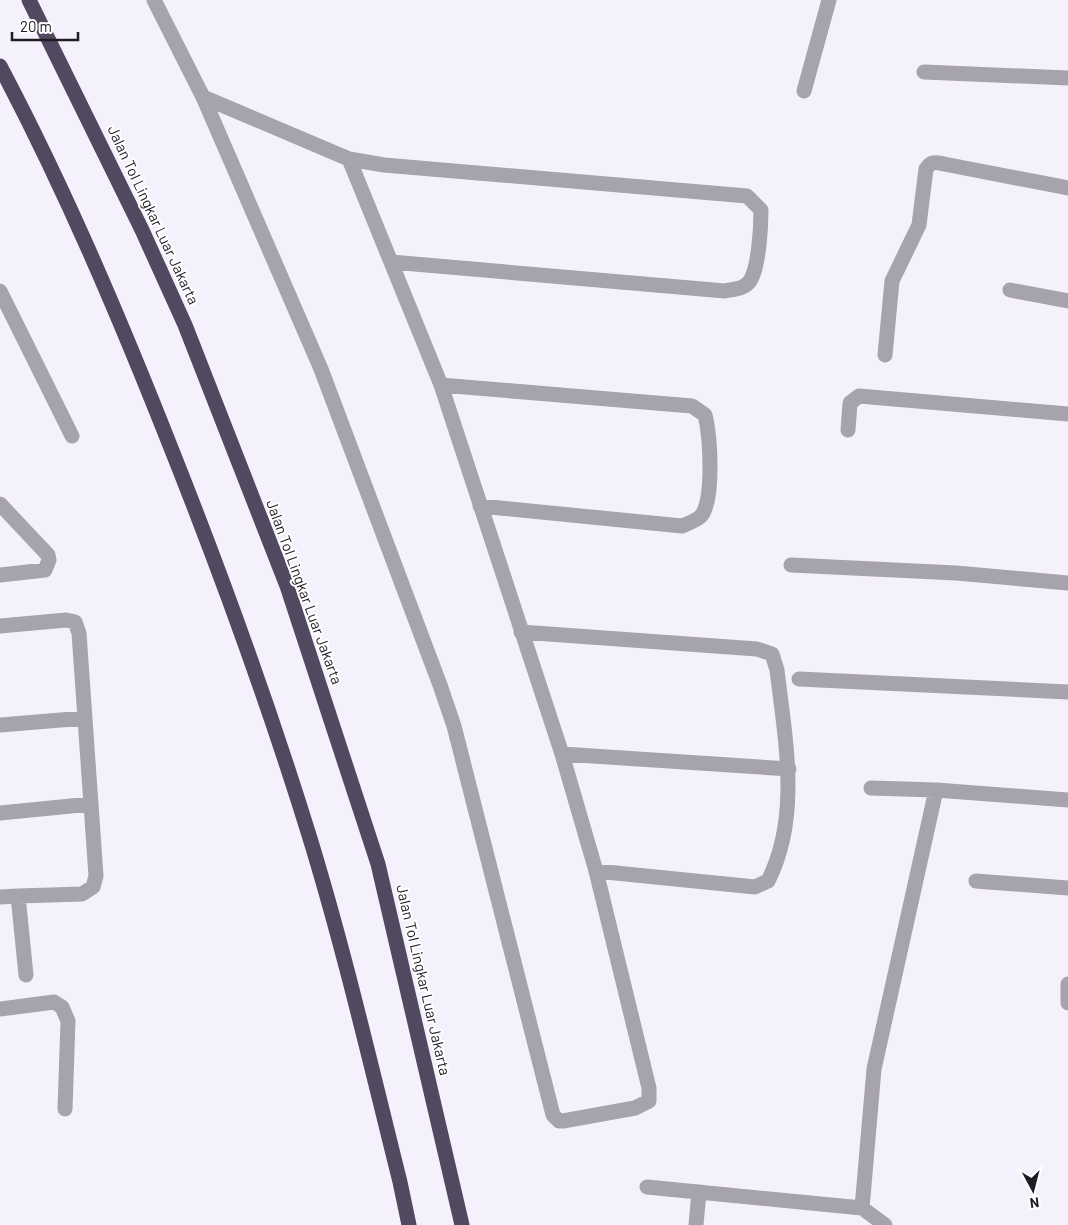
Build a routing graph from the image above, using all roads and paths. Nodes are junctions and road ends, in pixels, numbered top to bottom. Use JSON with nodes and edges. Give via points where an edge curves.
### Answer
{"nodes":[{"id":1,"x":29,"y":0,"type":"edge"},
{"id":2,"x":154,"y":0,"type":"edge"},
{"id":3,"x":830,"y":0,"type":"edge"},
{"id":4,"x":0,"y":66,"type":"edge"},
{"id":5,"x":924,"y":72,"type":"dead end"},
{"id":6,"x":1068,"y":78,"type":"edge"},
{"id":7,"x":804,"y":91,"type":"dead end"},
{"id":8,"x":203,"y":98,"type":"junction"},
{"id":9,"x":349,"y":159,"type":"junction"},
{"id":10,"x":1068,"y":188,"type":"edge"},
{"id":11,"x":391,"y":262,"type":"junction"},
{"id":12,"x":1010,"y":290,"type":"dead end"},
{"id":13,"x":0,"y":291,"type":"edge"},
{"id":14,"x":1068,"y":301,"type":"edge"},
{"id":15,"x":885,"y":355,"type":"dead end"},
{"id":16,"x":441,"y":385,"type":"junction"},
{"id":17,"x":1068,"y":414,"type":"edge"},
{"id":18,"x":848,"y":430,"type":"dead end"},
{"id":19,"x":72,"y":436,"type":"dead end"},
{"id":20,"x":0,"y":504,"type":"edge"},
{"id":21,"x":480,"y":506,"type":"junction"},
{"id":22,"x":791,"y":565,"type":"dead end"},
{"id":23,"x":0,"y":575,"type":"edge"},
{"id":24,"x":1068,"y":583,"type":"edge"},
{"id":25,"x":0,"y":626,"type":"edge"},
{"id":26,"x":521,"y":632,"type":"junction"},
{"id":27,"x":799,"y":679,"type":"dead end"},
{"id":28,"x":1068,"y":692,"type":"edge"},
{"id":29,"x":85,"y":718,"type":"junction"},
{"id":30,"x":0,"y":725,"type":"edge"},
{"id":31,"x":562,"y":754,"type":"junction"},
{"id":32,"x":789,"y":770,"type":"junction"},
{"id":33,"x":871,"y":788,"type":"dead end"},
{"id":34,"x":936,"y":790,"type":"junction"},
{"id":35,"x":1068,"y":800,"type":"edge"},
{"id":36,"x":91,"y":804,"type":"junction"},
{"id":37,"x":0,"y":813,"type":"edge"},
{"id":38,"x":596,"y":871,"type":"junction"},
{"id":39,"x":976,"y":881,"type":"dead end"},
{"id":40,"x":1068,"y":888,"type":"edge"},
{"id":41,"x":18,"y":896,"type":"junction"},
{"id":42,"x":0,"y":897,"type":"edge"},
{"id":43,"x":26,"y":975,"type":"dead end"},
{"id":44,"x":1068,"y":984,"type":"edge"},
{"id":45,"x":1068,"y":1003,"type":"edge"},
{"id":46,"x":0,"y":1009,"type":"edge"},
{"id":47,"x":65,"y":1109,"type":"dead end"},
{"id":48,"x":647,"y":1187,"type":"dead end"},
{"id":49,"x":698,"y":1192,"type":"junction"},
{"id":50,"x":862,"y":1208,"type":"junction"},
{"id":51,"x":409,"y":1225,"type":"edge"},
{"id":52,"x":462,"y":1225,"type":"edge"},
{"id":53,"x":696,"y":1225,"type":"edge"},
{"id":54,"x":885,"y":1225,"type":"edge"}],
"edges":[{"from":1,"to":52,"type":"highway","name":"Jalan Tol Lingkar Luar Jakarta","via":[[138,221],[185,325],[287,586],[378,864]]},
{"from":2,"to":8,"type":"street"},
{"from":3,"to":7,"type":"street"},
{"from":4,"to":51,"type":"highway","via":[[60,187],[112,303],[206,536],[261,686],[310,838]]},
{"from":5,"to":6,"type":"street"},
{"from":8,"to":9,"type":"street"},
{"from":8,"to":38,"type":"street","via":[[321,369],[440,685],[454,726],[553,1115],[558,1121],[634,1108],[648,1101],[649,1088]]},
{"from":9,"to":11,"type":"street"},
{"from":9,"to":11,"type":"street","via":[[384,165],[747,196],[761,210],[754,270],[749,282],[740,289],[725,291]]},
{"from":10,"to":15,"type":"street","via":[[934,162],[930,164],[926,170],[919,225],[892,281]]},
{"from":11,"to":16,"type":"street"},
{"from":12,"to":14,"type":"street"},
{"from":13,"to":19,"type":"street"},
{"from":16,"to":21,"type":"street"},
{"from":16,"to":21,"type":"street","via":[[692,406],[705,415],[709,432],[708,502],[700,517],[682,526]]},
{"from":17,"to":18,"type":"street","via":[[859,396],[850,403]]},
{"from":20,"to":23,"type":"street","via":[[48,555],[49,560],[45,570]]},
{"from":21,"to":26,"type":"street"},
{"from":22,"to":24,"type":"street","via":[[956,573]]},
{"from":25,"to":29,"type":"street","via":[[75,622],[79,633]]},
{"from":26,"to":31,"type":"street"},
{"from":26,"to":32,"type":"street","via":[[757,649],[772,654],[777,670]]},
{"from":27,"to":28,"type":"street"},
{"from":29,"to":30,"type":"street"},
{"from":29,"to":36,"type":"street"},
{"from":31,"to":32,"type":"street"},
{"from":31,"to":38,"type":"street"},
{"from":32,"to":38,"type":"street","via":[[788,810],[774,870],[768,881],[755,887]]},
{"from":33,"to":34,"type":"street"},
{"from":34,"to":35,"type":"street"},
{"from":34,"to":50,"type":"street","via":[[874,1069]]},
{"from":36,"to":37,"type":"street"},
{"from":36,"to":41,"type":"street","via":[[96,876],[93,887],[82,894]]},
{"from":39,"to":40,"type":"street"},
{"from":41,"to":42,"type":"street"},
{"from":41,"to":43,"type":"street"},
{"from":44,"to":45,"type":"street"},
{"from":46,"to":47,"type":"street","via":[[54,1002],[62,1007],[68,1021]]},
{"from":48,"to":49,"type":"street"},
{"from":49,"to":50,"type":"street"},
{"from":49,"to":53,"type":"street"},
{"from":50,"to":54,"type":"street"}]}
